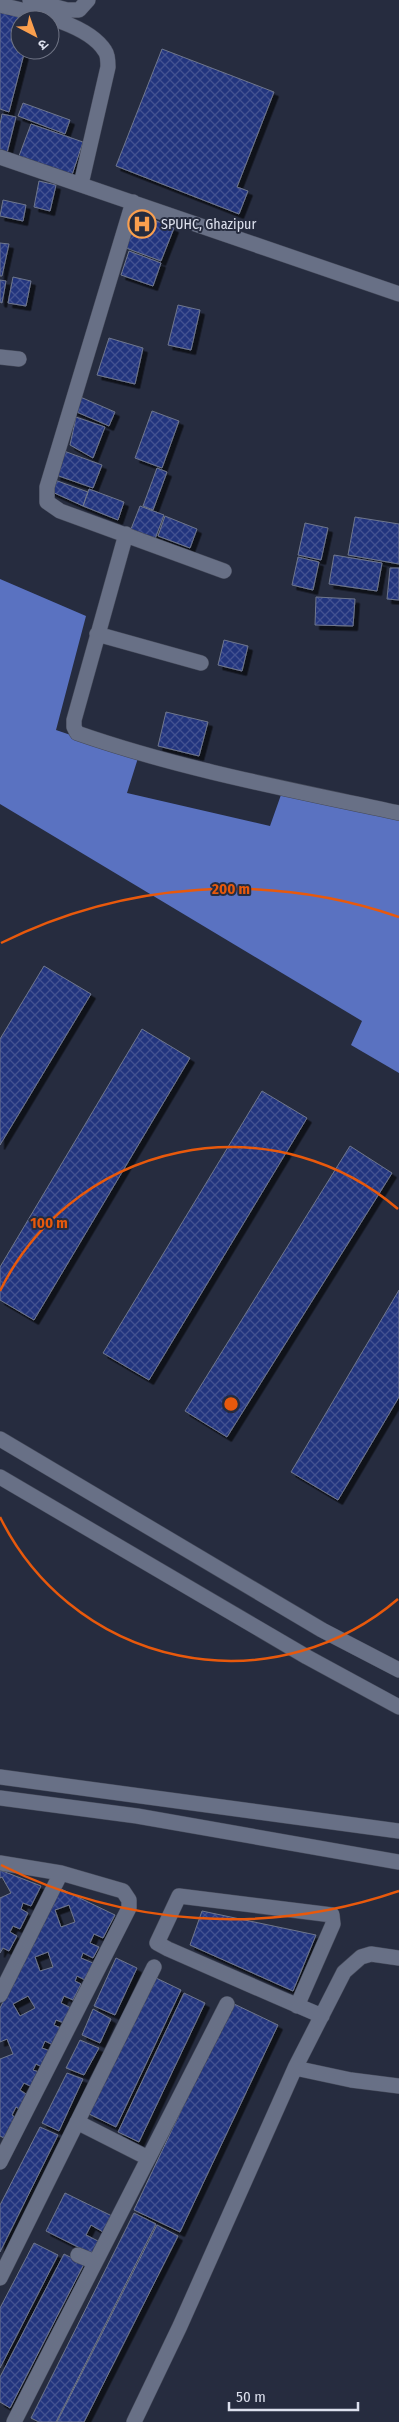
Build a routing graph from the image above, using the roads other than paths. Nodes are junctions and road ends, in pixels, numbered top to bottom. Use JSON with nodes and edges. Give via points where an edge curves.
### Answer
{"nodes":[{"id":1,"x":30,"y":0,"type":"edge"},
{"id":2,"x":88,"y":0,"type":"edge"},
{"id":3,"x":0,"y":5,"type":"edge"},
{"id":4,"x":0,"y":157,"type":"edge"},
{"id":5,"x":81,"y":184,"type":"junction"},
{"id":6,"x":134,"y":202,"type":"junction"},
{"id":7,"x":399,"y":294,"type":"edge"},
{"id":8,"x":0,"y":357,"type":"edge"},
{"id":9,"x":19,"y":360,"type":"dead end"},
{"id":10,"x":126,"y":534,"type":"junction"},
{"id":11,"x":224,"y":571,"type":"dead end"},
{"id":12,"x":97,"y":634,"type":"junction"},
{"id":13,"x":201,"y":663,"type":"dead end"},
{"id":14,"x":399,"y":813,"type":"edge"},
{"id":15,"x":0,"y":1439,"type":"edge"},
{"id":16,"x":0,"y":1477,"type":"edge"},
{"id":17,"x":399,"y":1670,"type":"edge"},
{"id":18,"x":399,"y":1707,"type":"edge"},
{"id":19,"x":0,"y":1777,"type":"edge"},
{"id":20,"x":0,"y":1798,"type":"edge"},
{"id":21,"x":399,"y":1831,"type":"edge"},
{"id":22,"x":399,"y":1862,"type":"edge"},
{"id":23,"x":0,"y":1863,"type":"edge"},
{"id":24,"x":61,"y":1873,"type":"junction"},
{"id":25,"x":399,"y":1958,"type":"edge"},
{"id":26,"x":154,"y":1967,"type":"dead end"},
{"id":27,"x":0,"y":1995,"type":"edge"},
{"id":28,"x":227,"y":2004,"type":"dead end"},
{"id":29,"x":297,"y":2006,"type":"junction"},
{"id":30,"x":322,"y":2016,"type":"junction"},
{"id":31,"x":295,"y":2068,"type":"junction"},
{"id":32,"x":399,"y":2086,"type":"edge"},
{"id":33,"x":77,"y":2122,"type":"junction"},
{"id":34,"x":4,"y":2145,"type":"edge"},
{"id":35,"x":148,"y":2158,"type":"junction"},
{"id":36,"x":0,"y":2162,"type":"edge"},
{"id":37,"x":78,"y":2255,"type":"dead end"},
{"id":38,"x":95,"y":2262,"type":"junction"},
{"id":39,"x":0,"y":2278,"type":"edge"},
{"id":40,"x":14,"y":2422,"type":"edge"},
{"id":41,"x":134,"y":2422,"type":"edge"}],
"edges":[{"from":1,"to":2,"type":"street","via":[[79,10]]},
{"from":3,"to":5,"type":"street","via":[[78,28],[106,52],[108,67]]},
{"from":4,"to":5,"type":"street"},
{"from":5,"to":6,"type":"street"},
{"from":6,"to":7,"type":"street"},
{"from":6,"to":10,"type":"street","via":[[47,487],[46,502],[60,511]]},
{"from":8,"to":9,"type":"street"},
{"from":10,"to":11,"type":"street"},
{"from":10,"to":12,"type":"street"},
{"from":12,"to":13,"type":"street"},
{"from":12,"to":14,"type":"street","via":[[74,720],[77,733],[121,748]]},
{"from":15,"to":17,"type":"street","via":[[322,1630]]},
{"from":16,"to":18,"type":"street","via":[[307,1657]]},
{"from":19,"to":21,"type":"street"},
{"from":20,"to":22,"type":"street","via":[[138,1816]]},
{"from":23,"to":24,"type":"street"},
{"from":24,"to":27,"type":"street"},
{"from":24,"to":34,"type":"street","via":[[123,1891],[129,1900],[129,1908]]},
{"from":25,"to":30,"type":"street","via":[[371,1954],[351,1964]]},
{"from":26,"to":33,"type":"street"},
{"from":28,"to":35,"type":"street"},
{"from":29,"to":29,"type":"street","via":[[157,1943],[179,1896],[332,1915],[333,1924]]},
{"from":29,"to":30,"type":"street"},
{"from":30,"to":31,"type":"street"},
{"from":31,"to":32,"type":"street"},
{"from":31,"to":41,"type":"street"},
{"from":33,"to":35,"type":"street"},
{"from":33,"to":39,"type":"street"},
{"from":34,"to":36,"type":"street"},
{"from":35,"to":38,"type":"street"},
{"from":37,"to":38,"type":"street"},
{"from":38,"to":40,"type":"street"}]}
